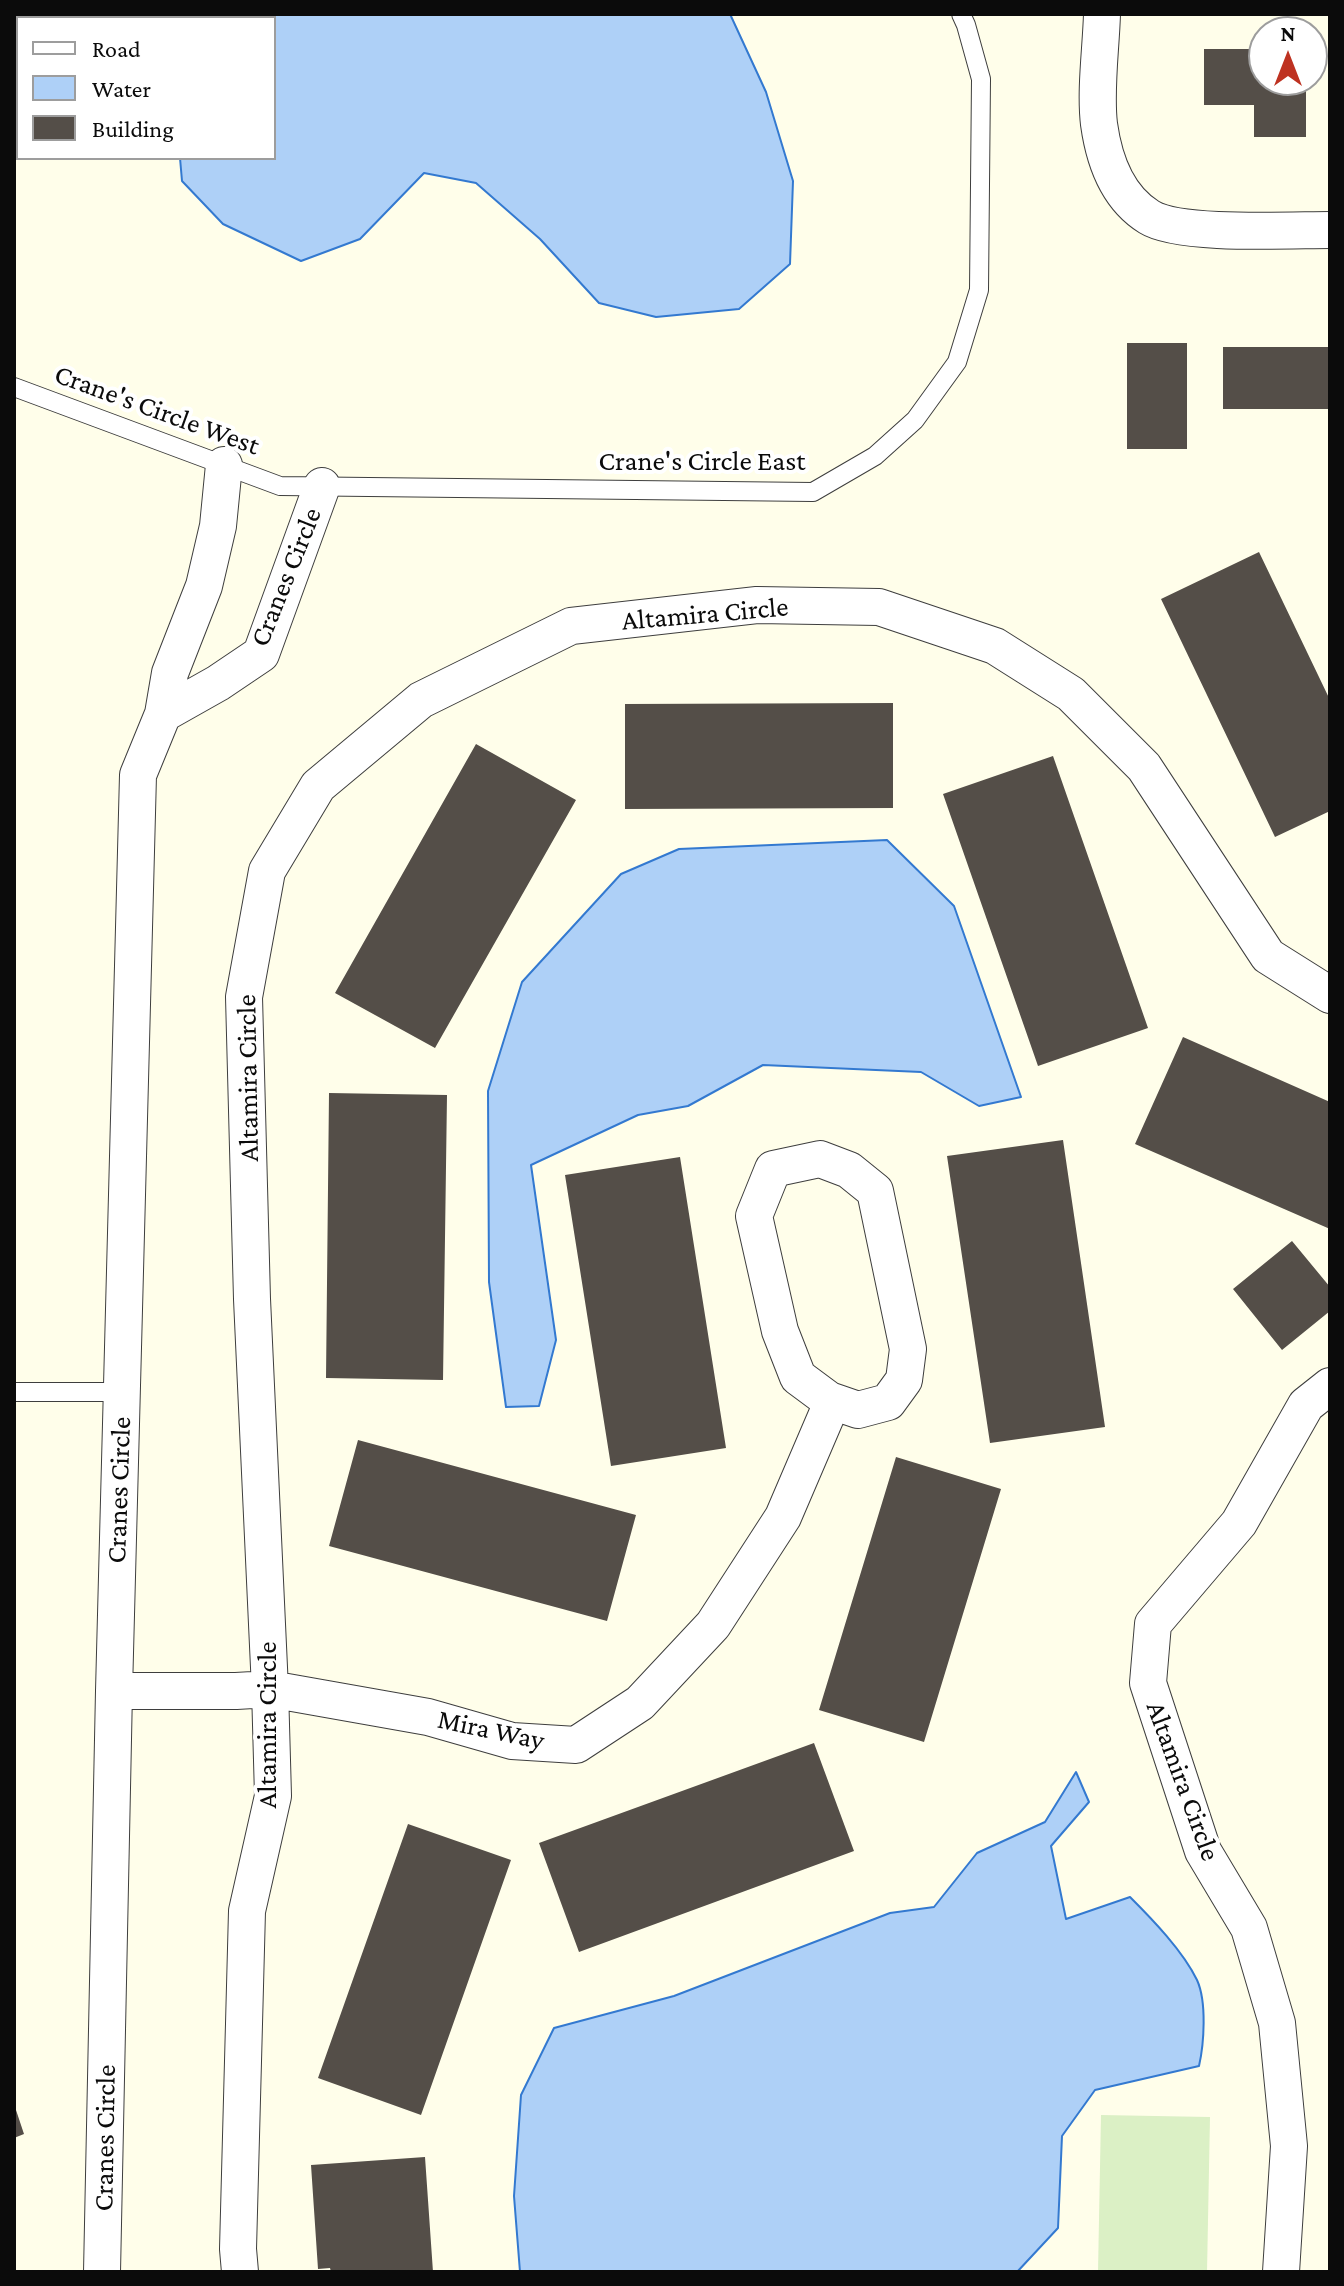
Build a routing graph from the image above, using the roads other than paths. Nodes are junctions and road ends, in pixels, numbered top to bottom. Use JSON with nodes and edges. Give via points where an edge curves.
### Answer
{"nodes":[{"id":1,"x":961,"y":14,"type":"edge"},
{"id":2,"x":1102,"y":14,"type":"edge"},
{"id":3,"x":1330,"y":230,"type":"edge"},
{"id":4,"x":14,"y":387,"type":"edge"},
{"id":5,"x":224,"y":465,"type":"junction"},
{"id":6,"x":280,"y":486,"type":"joint"},
{"id":7,"x":322,"y":486,"type":"junction"},
{"id":8,"x":163,"y":714,"type":"junction"},
{"id":9,"x":1330,"y":995,"type":"edge"},
{"id":10,"x":1330,"y":1386,"type":"edge"},
{"id":11,"x":14,"y":1392,"type":"edge"},
{"id":12,"x":122,"y":1392,"type":"junction"},
{"id":13,"x":829,"y":1400,"type":"junction"},
{"id":14,"x":270,"y":1689,"type":"junction"},
{"id":15,"x":114,"y":1691,"type":"junction"},
{"id":16,"x":102,"y":2272,"type":"edge"},
{"id":17,"x":240,"y":2272,"type":"edge"},
{"id":18,"x":1281,"y":2272,"type":"edge"}],
"edges":[{"from":1,"to":7,"type":"lane","name":"Crane's Circle East","via":[[981,79],[979,290],[957,362],[915,420],[875,456],[813,492]]},
{"from":2,"to":3,"type":"street","via":[[1099,121],[1122,194],[1151,218],[1193,229]]},
{"from":4,"to":5,"type":"lane","name":"Crane's Circle West"},
{"from":5,"to":6,"type":"lane","name":"Crane's Circle West"},
{"from":5,"to":8,"type":"street","name":"Cranes Circle","via":[[218,526],[204,586],[170,673]]},
{"from":6,"to":7,"type":"lane","name":"Crane's Circle East"},
{"from":7,"to":8,"type":"street","name":"Cranes Circle","via":[[261,654]]},
{"from":8,"to":12,"type":"street","name":"Cranes Circle","via":[[138,775]]},
{"from":9,"to":14,"type":"street","name":"Altamira Circle","via":[[1268,956],[1144,767],[1071,694],[995,646],[879,607],[757,605],[571,626],[421,700],[318,786],[267,871],[244,997]]},
{"from":10,"to":18,"type":"street","name":"Altamira Circle","via":[[1306,1405],[1239,1523],[1153,1624],[1148,1683],[1203,1851],[1249,1928],[1277,2023],[1289,2146]]},
{"from":11,"to":12,"type":"lane"},
{"from":12,"to":15,"type":"street","name":"Cranes Circle"},
{"from":13,"to":13,"type":"street","via":[[858,1410],[888,1402],[904,1380],[908,1349],[875,1191],[849,1170],[820,1159],[773,1169],[754,1216],[780,1331],[798,1377]]},
{"from":13,"to":14,"type":"street","name":"Mira Way","via":[[783,1517],[713,1625],[640,1703],[576,1745],[512,1741],[428,1717]]},
{"from":14,"to":15,"type":"street","name":"Mira Way"},
{"from":14,"to":17,"type":"street","name":"Altamira Circle","via":[[273,1796],[247,1911]]},
{"from":15,"to":16,"type":"street","name":"Cranes Circle"}]}
